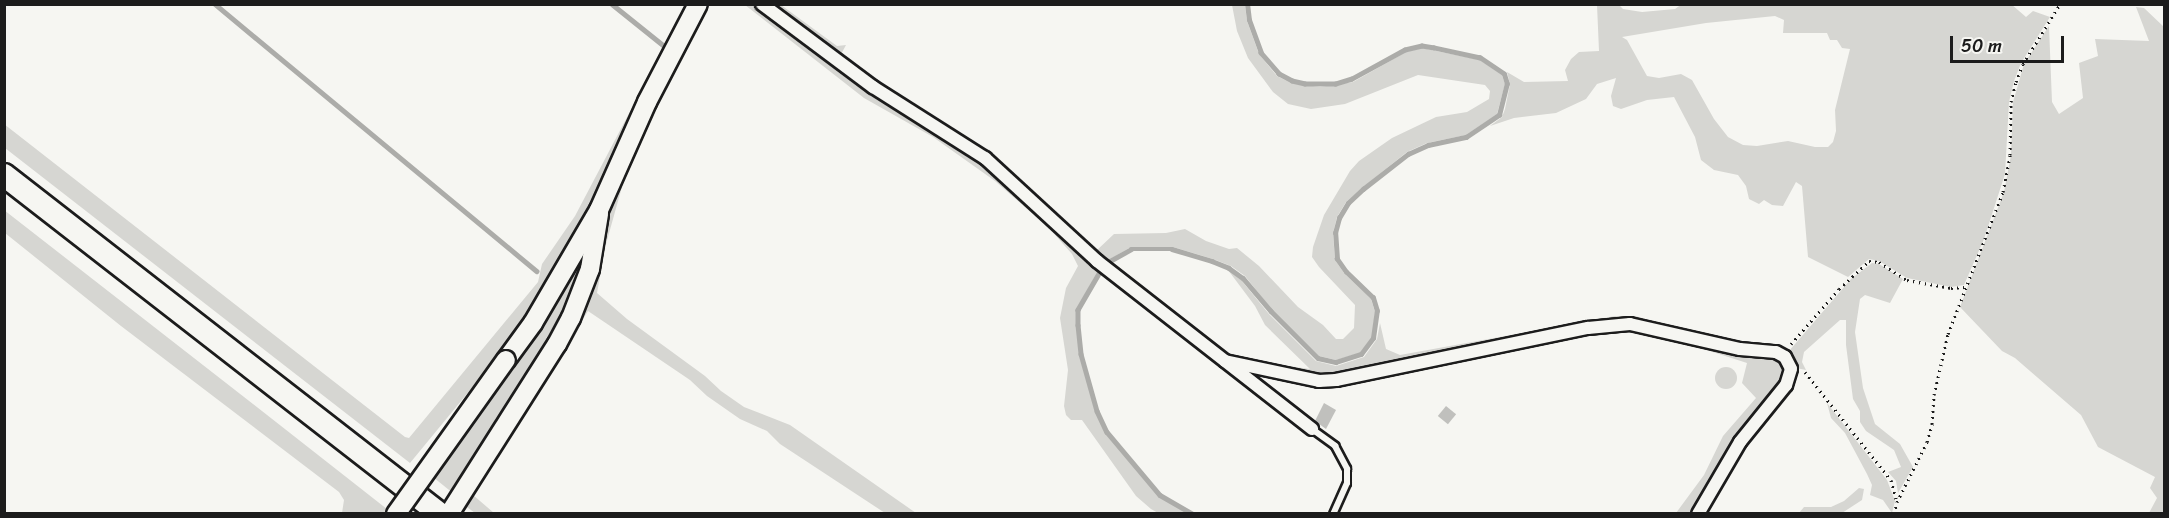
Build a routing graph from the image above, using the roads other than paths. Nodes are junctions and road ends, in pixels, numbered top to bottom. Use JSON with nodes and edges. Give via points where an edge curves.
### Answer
{"nodes":[{"id":1,"x":698,"y":4,"type":"edge"},
{"id":2,"x":762,"y":4,"type":"edge"},
{"id":3,"x":4,"y":175,"type":"edge"},
{"id":4,"x":599,"y":210,"type":"junction"},
{"id":5,"x":1225,"y":361,"type":"junction"},
{"id":6,"x":1312,"y":429,"type":"joint"},
{"id":7,"x":396,"y":513,"type":"edge"},
{"id":8,"x":440,"y":513,"type":"edge"},
{"id":9,"x":449,"y":513,"type":"edge"},
{"id":10,"x":1333,"y":513,"type":"edge"},
{"id":11,"x":1698,"y":513,"type":"edge"}],
"edges":[{"from":1,"to":4,"type":"street","via":[[647,102]]},
{"from":2,"to":5,"type":"street","via":[[856,75],[985,158],[1097,261]]},
{"from":3,"to":8,"type":"highway"},
{"from":4,"to":7,"type":"street","bridge":true,"via":[[533,323]]},
{"from":4,"to":9,"type":"street","via":[[590,269],[571,318]]},
{"from":5,"to":6,"type":"street"},
{"from":5,"to":11,"type":"street","via":[[1318,381],[1336,380],[1588,328],[1630,324],[1740,349],[1776,352],[1791,369],[1786,385],[1740,442]]},
{"from":6,"to":10,"type":"lane","via":[[1335,446],[1347,469],[1347,483]]}]}
